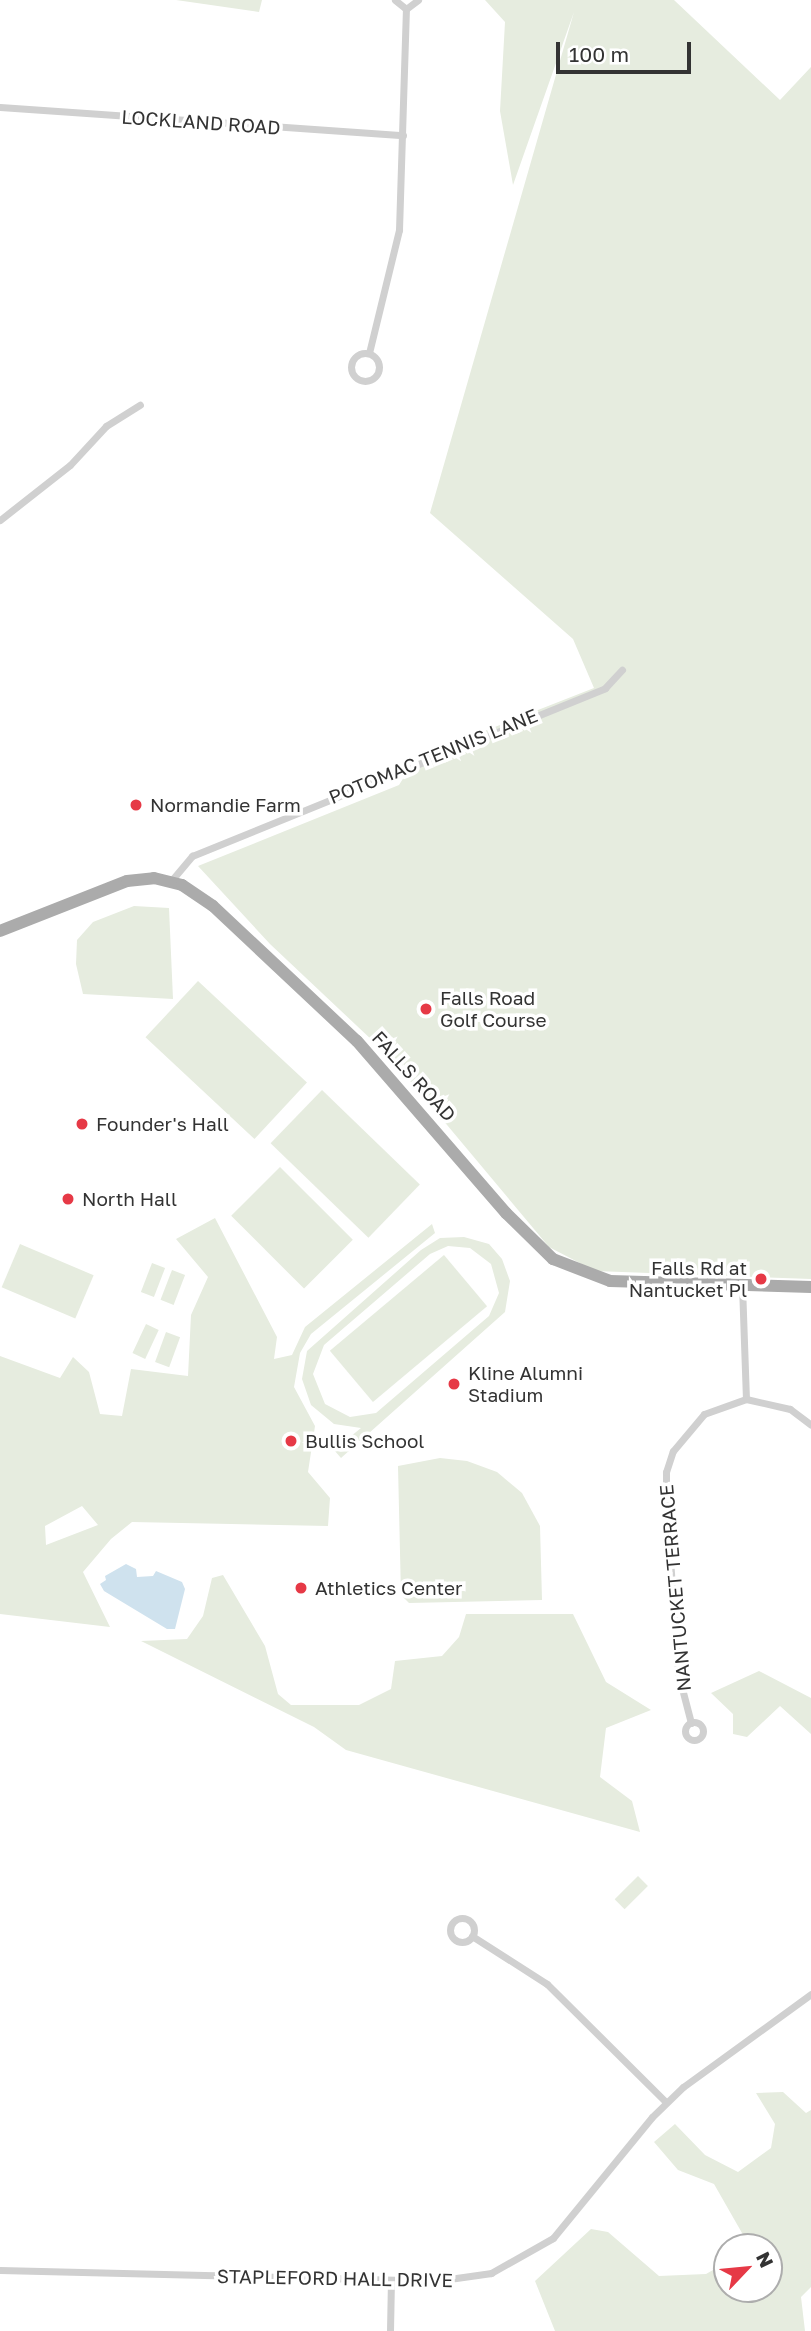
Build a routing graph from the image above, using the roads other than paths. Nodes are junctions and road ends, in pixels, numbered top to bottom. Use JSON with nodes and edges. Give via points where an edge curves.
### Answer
{"nodes":[{"id":1,"x":395,"y":0,"type":"edge"},
{"id":2,"x":418,"y":0,"type":"edge"},
{"id":3,"x":406,"y":9,"type":"junction"},
{"id":4,"x":0,"y":107,"type":"edge"},
{"id":5,"x":403,"y":135,"type":"junction"},
{"id":6,"x":369,"y":353,"type":"junction"},
{"id":7,"x":141,"y":405,"type":"dead end"},
{"id":8,"x":0,"y":520,"type":"edge"},
{"id":9,"x":622,"y":670,"type":"dead end"},
{"id":10,"x":171,"y":881,"type":"junction"},
{"id":11,"x":0,"y":931,"type":"edge"},
{"id":12,"x":742,"y":1285,"type":"junction"},
{"id":13,"x":811,"y":1287,"type":"edge"},
{"id":14,"x":746,"y":1399,"type":"junction"},
{"id":15,"x":811,"y":1425,"type":"edge"},
{"id":16,"x":691,"y":1723,"type":"dead end"},
{"id":17,"x":472,"y":1936,"type":"dead end"},
{"id":18,"x":811,"y":1994,"type":"edge"},
{"id":19,"x":666,"y":2102,"type":"junction"},
{"id":20,"x":0,"y":2270,"type":"edge"},
{"id":21,"x":391,"y":2280,"type":"junction"},
{"id":22,"x":390,"y":2331,"type":"edge"}],
"edges":[{"from":1,"to":3,"type":"street"},
{"from":2,"to":3,"type":"street"},
{"from":3,"to":5,"type":"street"},
{"from":4,"to":5,"type":"street","name":"LOCKLAND ROAD"},
{"from":5,"to":6,"type":"street","via":[[399,230]]},
{"from":6,"to":6,"type":"street","via":[[351,363],[354,376],[362,381],[371,380],[379,370],[378,361]]},
{"from":7,"to":8,"type":"street","via":[[106,426],[62,472]]},
{"from":9,"to":10,"type":"street","name":"POTOMAC TENNIS LANE","via":[[605,688],[192,856]]},
{"from":10,"to":11,"type":"main road","name":"FALLS ROAD","via":[[139,878],[121,883]]},
{"from":10,"to":12,"type":"main road","name":"FALLS ROAD","via":[[213,906],[357,1041],[506,1213],[553,1259],[610,1281]]},
{"from":12,"to":13,"type":"main road","name":"FALLS ROAD"},
{"from":12,"to":14,"type":"street"},
{"from":14,"to":15,"type":"street","via":[[790,1409]]},
{"from":14,"to":16,"type":"street","name":"NANTUCKET TERRACE","via":[[714,1409],[688,1427],[666,1472],[678,1673]]},
{"from":17,"to":19,"type":"street","via":[[547,1984]]},
{"from":18,"to":19,"type":"street","name":"STAPLEFORD HALL DRIVE"},
{"from":19,"to":21,"type":"street","name":"STAPLEFORD HALL DRIVE","via":[[576,2212],[534,2252],[501,2270],[466,2279]]},
{"from":20,"to":21,"type":"street","name":"STAPLEFORD HALL DRIVE"},
{"from":21,"to":22,"type":"street"}]}
